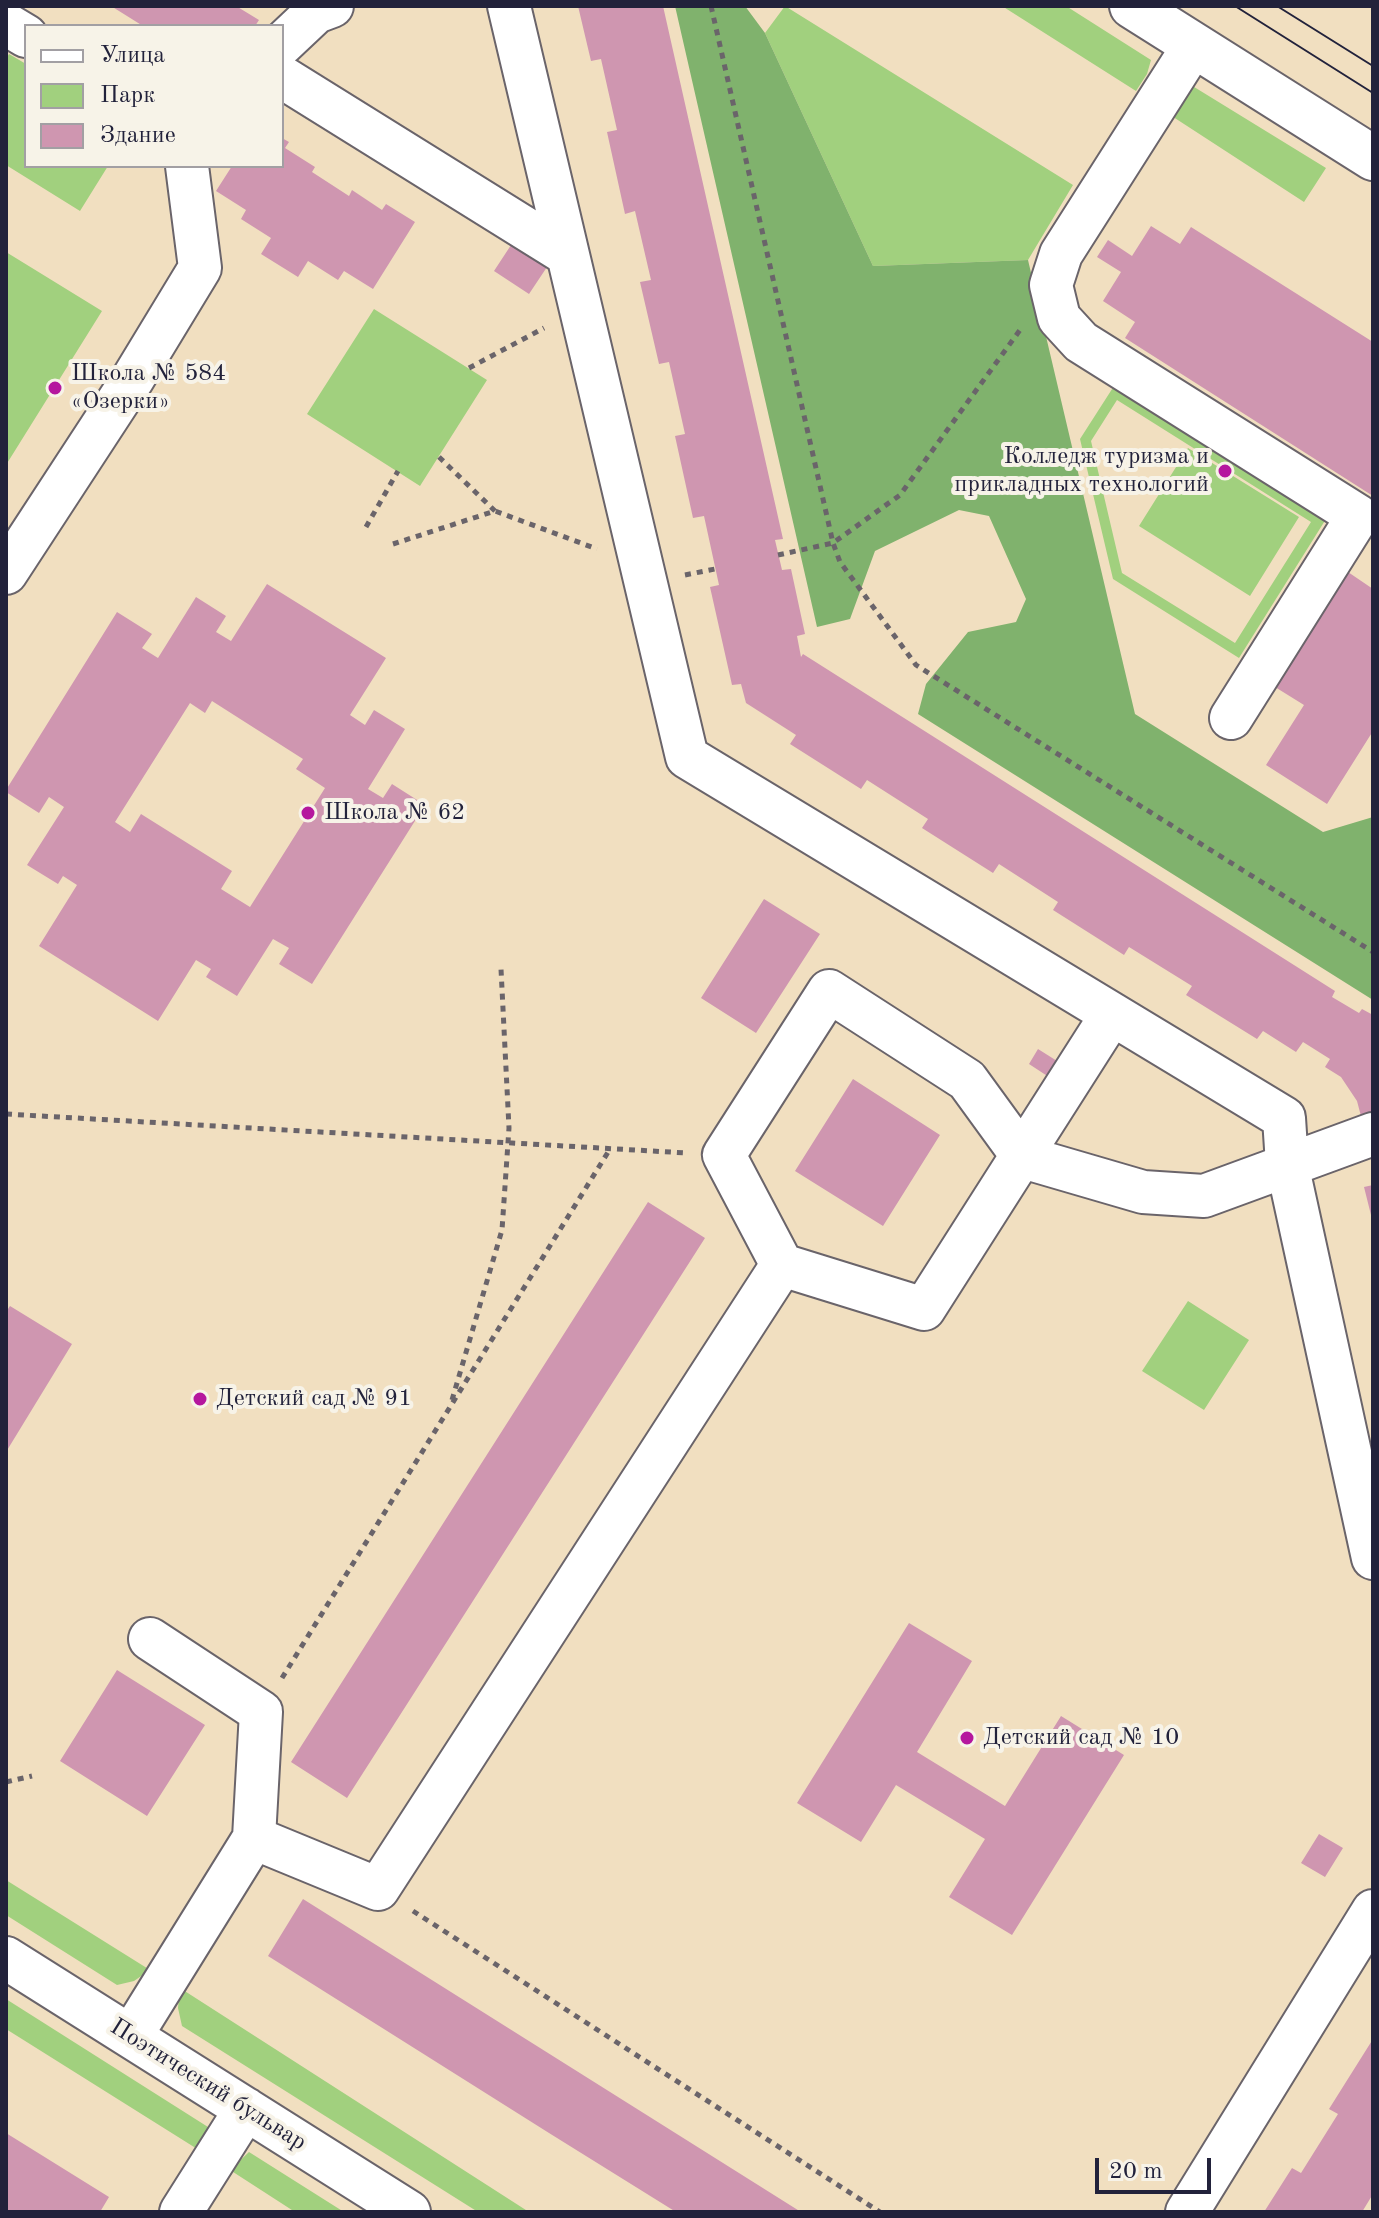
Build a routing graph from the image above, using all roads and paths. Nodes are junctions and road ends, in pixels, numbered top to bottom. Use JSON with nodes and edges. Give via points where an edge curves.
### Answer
{"nodes":[{"id":1,"x":332,"y":6,"type":"edge"},
{"id":2,"x":509,"y":6,"type":"edge"},
{"id":3,"x":711,"y":6,"type":"edge"},
{"id":4,"x":1132,"y":6,"type":"edge"},
{"id":5,"x":6,"y":24,"type":"edge"},
{"id":6,"x":24,"y":35,"type":"edge"},
{"id":7,"x":284,"y":42,"type":"edge"},
{"id":8,"x":1194,"y":45,"type":"junction"},
{"id":9,"x":284,"y":78,"type":"edge"},
{"id":10,"x":1373,"y":158,"type":"edge"},
{"id":11,"x":187,"y":168,"type":"edge"},
{"id":12,"x":568,"y":255,"type":"junction"},
{"id":13,"x":1051,"y":285,"type":"junction"},
{"id":14,"x":581,"y":308,"type":"junction"},
{"id":15,"x":469,"y":368,"type":"dead end"},
{"id":16,"x":439,"y":457,"type":"dead end"},
{"id":17,"x":398,"y":471,"type":"dead end"},
{"id":18,"x":495,"y":511,"type":"junction"},
{"id":19,"x":366,"y":527,"type":"dead end"},
{"id":20,"x":833,"y":543,"type":"junction"},
{"id":21,"x":393,"y":544,"type":"dead end"},
{"id":22,"x":778,"y":555,"type":"dead end"},
{"id":23,"x":643,"y":566,"type":"junction"},
{"id":24,"x":6,"y":573,"type":"edge"},
{"id":25,"x":1231,"y":718,"type":"dead end"},
{"id":26,"x":1373,"y":952,"type":"edge"},
{"id":27,"x":501,"y":969,"type":"dead end"},
{"id":28,"x":1112,"y":1014,"type":"junction"},
{"id":29,"x":6,"y":1114,"type":"edge"},
{"id":30,"x":1373,"y":1134,"type":"edge"},
{"id":31,"x":506,"y":1142,"type":"junction"},
{"id":32,"x":610,"y":1149,"type":"junction"},
{"id":33,"x":724,"y":1155,"type":"junction"},
{"id":34,"x":1023,"y":1157,"type":"junction"},
{"id":35,"x":1287,"y":1164,"type":"junction"},
{"id":36,"x":782,"y":1265,"type":"junction"},
{"id":37,"x":450,"y":1407,"type":"junction"},
{"id":38,"x":1373,"y":1558,"type":"edge"},
{"id":39,"x":150,"y":1639,"type":"dead end"},
{"id":40,"x":261,"y":1712,"type":"junction"},
{"id":41,"x":32,"y":1776,"type":"dead end"},
{"id":42,"x":6,"y":1782,"type":"edge"},
{"id":43,"x":254,"y":1838,"type":"junction"},
{"id":44,"x":378,"y":1889,"type":"junction"},
{"id":45,"x":1373,"y":1911,"type":"edge"},
{"id":46,"x":6,"y":1958,"type":"edge"},
{"id":47,"x":131,"y":2036,"type":"junction"},
{"id":48,"x":246,"y":2109,"type":"junction"},
{"id":49,"x":181,"y":2212,"type":"edge"},
{"id":50,"x":409,"y":2212,"type":"edge"},
{"id":51,"x":880,"y":2212,"type":"edge"},
{"id":52,"x":1187,"y":2212,"type":"edge"}],
"edges":[{"from":1,"to":7,"type":"street","via":[[316,12]]},
{"from":2,"to":12,"type":"street"},
{"from":3,"to":20,"type":"path"},
{"from":4,"to":8,"type":"main road"},
{"from":5,"to":6,"type":"street"},
{"from":8,"to":10,"type":"main road"},
{"from":8,"to":13,"type":"street","via":[[1061,254]]},
{"from":9,"to":12,"type":"street"},
{"from":11,"to":24,"type":"street","via":[[200,268]]},
{"from":12,"to":14,"type":"street"},
{"from":13,"to":20,"type":"path","via":[[900,495]]},
{"from":13,"to":25,"type":"street","via":[[1059,318],[1081,342],[1358,516]]},
{"from":14,"to":15,"type":"path"},
{"from":14,"to":23,"type":"street"},
{"from":16,"to":18,"type":"path"},
{"from":17,"to":19,"type":"path"},
{"from":18,"to":21,"type":"path"},
{"from":18,"to":23,"type":"path"},
{"from":20,"to":22,"type":"path"},
{"from":20,"to":26,"type":"path","via":[[840,562],[916,665]]},
{"from":23,"to":28,"type":"street","via":[[687,757]]},
{"from":27,"to":31,"type":"path"},
{"from":28,"to":34,"type":"street"},
{"from":28,"to":35,"type":"street","via":[[1284,1118]]},
{"from":29,"to":31,"type":"path"},
{"from":30,"to":35,"type":"street"},
{"from":31,"to":32,"type":"path"},
{"from":31,"to":37,"type":"path","via":[[502,1230]]},
{"from":32,"to":33,"type":"path"},
{"from":32,"to":37,"type":"path"},
{"from":33,"to":34,"type":"street","via":[[829,991],[967,1080]]},
{"from":33,"to":36,"type":"street"},
{"from":34,"to":35,"type":"street","via":[[1143,1192],[1204,1196]]},
{"from":34,"to":36,"type":"street","via":[[924,1309]]},
{"from":35,"to":38,"type":"street"},
{"from":36,"to":44,"type":"street"},
{"from":37,"to":40,"type":"path"},
{"from":39,"to":40,"type":"street"},
{"from":40,"to":43,"type":"street"},
{"from":41,"to":42,"type":"path"},
{"from":43,"to":44,"type":"street"},
{"from":43,"to":47,"type":"street"},
{"from":44,"to":51,"type":"path"},
{"from":45,"to":52,"type":"street"},
{"from":46,"to":47,"type":"street","name":"Поэтический бульвар"},
{"from":47,"to":48,"type":"street","name":"Поэтический бульвар"},
{"from":48,"to":49,"type":"street"},
{"from":48,"to":50,"type":"street","name":"Поэтический бульвар"}]}
